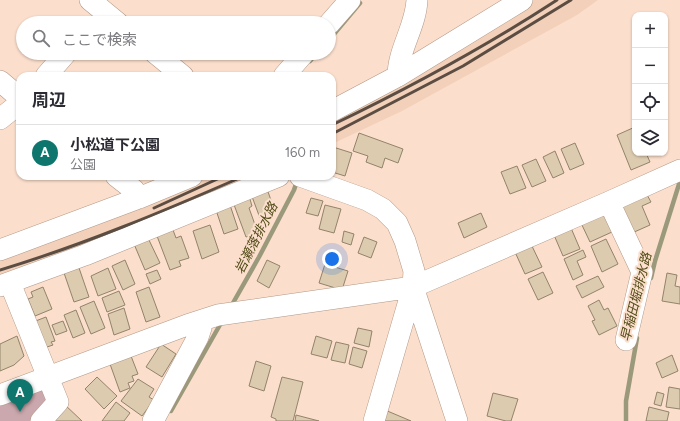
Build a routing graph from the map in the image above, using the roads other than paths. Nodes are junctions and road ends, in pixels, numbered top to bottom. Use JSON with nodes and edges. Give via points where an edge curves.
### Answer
{"nodes":[{"id":1,"x":418,"y":0,"type":"edge"},
{"id":2,"x":522,"y":0,"type":"edge"},
{"id":3,"x":345,"y":2,"type":"edge"},
{"id":4,"x":98,"y":8,"type":"edge"},
{"id":5,"x":109,"y":16,"type":"edge"},
{"id":6,"x":335,"y":16,"type":"edge"},
{"id":7,"x":60,"y":60,"type":"edge"},
{"id":8,"x":164,"y":60,"type":"edge"},
{"id":9,"x":298,"y":60,"type":"edge"},
{"id":10,"x":49,"y":72,"type":"edge"},
{"id":11,"x":178,"y":72,"type":"edge"},
{"id":12,"x":287,"y":72,"type":"edge"},
{"id":13,"x":398,"y":76,"type":"junction"},
{"id":14,"x":0,"y":81,"type":"edge"},
{"id":15,"x":16,"y":95,"type":"edge"},
{"id":16,"x":16,"y":106,"type":"edge"},
{"id":17,"x":336,"y":109,"type":"edge"},
{"id":18,"x":0,"y":119,"type":"edge"},
{"id":19,"x":680,"y":170,"type":"edge"},
{"id":20,"x":121,"y":180,"type":"edge"},
{"id":21,"x":182,"y":180,"type":"edge"},
{"id":22,"x":269,"y":180,"type":"edge"},
{"id":23,"x":311,"y":180,"type":"edge"},
{"id":24,"x":139,"y":198,"type":"junction"},
{"id":25,"x":609,"y":202,"type":"junction"},
{"id":26,"x":0,"y":250,"type":"edge"},
{"id":27,"x":5,"y":284,"type":"edge"},
{"id":28,"x":413,"y":287,"type":"junction"},
{"id":29,"x":201,"y":321,"type":"junction"},
{"id":30,"x":626,"y":340,"type":"dead end"},
{"id":31,"x":49,"y":377,"type":"junction"},
{"id":32,"x":0,"y":395,"type":"edge"},
{"id":33,"x":41,"y":421,"type":"edge"},
{"id":34,"x":154,"y":421,"type":"edge"},
{"id":35,"x":374,"y":421,"type":"edge"},
{"id":36,"x":457,"y":421,"type":"edge"}],
"edges":[{"from":1,"to":13,"type":"street"},
{"from":2,"to":13,"type":"street"},
{"from":3,"to":6,"type":"street"},
{"from":4,"to":5,"type":"street"},
{"from":7,"to":10,"type":"street"},
{"from":8,"to":11,"type":"street"},
{"from":9,"to":12,"type":"street"},
{"from":13,"to":17,"type":"street"},
{"from":14,"to":15,"type":"street"},
{"from":16,"to":18,"type":"street"},
{"from":19,"to":25,"type":"street"},
{"from":20,"to":24,"type":"street","via":[[134,190]]},
{"from":21,"to":24,"type":"street"},
{"from":22,"to":27,"type":"street","via":[[85,255]]},
{"from":23,"to":28,"type":"street","via":[[367,200],[383,209],[397,223],[414,271]]},
{"from":24,"to":26,"type":"street"},
{"from":25,"to":28,"type":"street"},
{"from":25,"to":30,"type":"street","via":[[642,272]]},
{"from":27,"to":31,"type":"street"},
{"from":28,"to":29,"type":"street","via":[[218,314]]},
{"from":28,"to":35,"type":"street"},
{"from":28,"to":36,"type":"street"},
{"from":29,"to":31,"type":"street"},
{"from":29,"to":34,"type":"street","via":[[198,337]]},
{"from":31,"to":32,"type":"street"},
{"from":31,"to":33,"type":"street","via":[[58,402]]}]}
